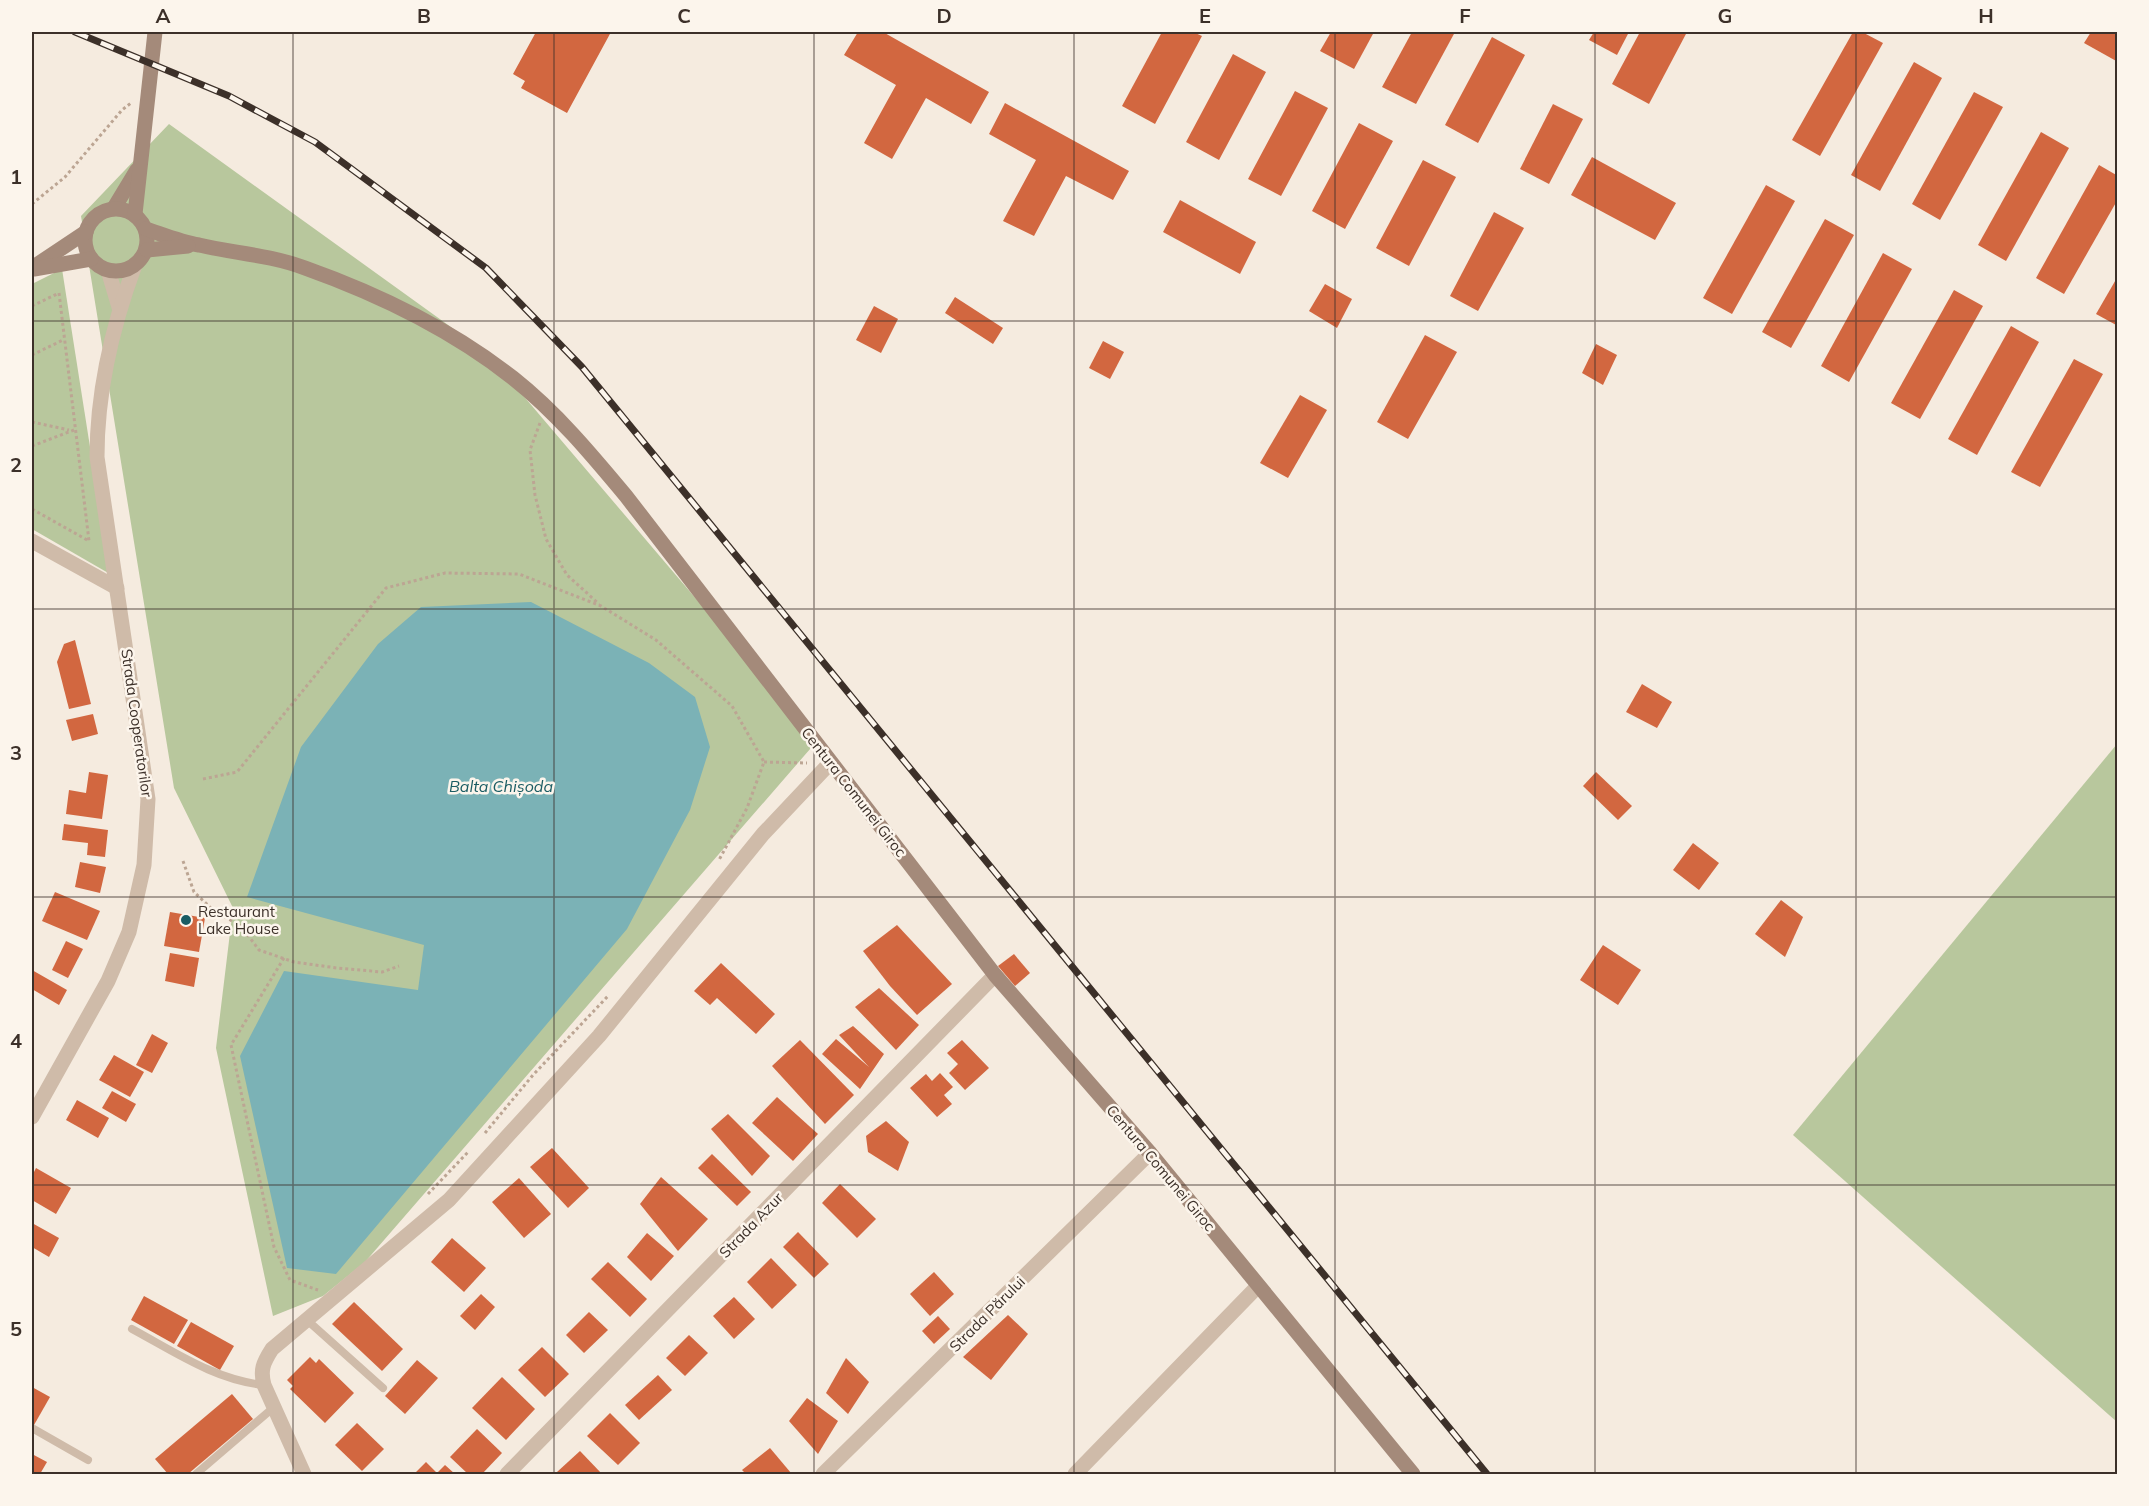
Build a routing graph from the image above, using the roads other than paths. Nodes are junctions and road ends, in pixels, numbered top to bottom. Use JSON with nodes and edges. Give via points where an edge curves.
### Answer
{"nodes":[{"id":1,"x":155,"y":32,"type":"edge"},
{"id":2,"x":139,"y":168,"type":"junction"},
{"id":3,"x":114,"y":208,"type":"junction"},
{"id":4,"x":135,"y":214,"type":"junction"},
{"id":5,"x":146,"y":229,"type":"junction"},
{"id":6,"x":86,"y":232,"type":"junction"},
{"id":7,"x":198,"y":245,"type":"junction"},
{"id":8,"x":147,"y":250,"type":"junction"},
{"id":9,"x":91,"y":259,"type":"junction"},
{"id":10,"x":135,"y":266,"type":"junction"},
{"id":11,"x":32,"y":269,"type":"edge"},
{"id":12,"x":108,"y":270,"type":"junction"},
{"id":13,"x":119,"y":307,"type":"junction"},
{"id":14,"x":32,"y":541,"type":"edge"},
{"id":15,"x":117,"y":588,"type":"junction"},
{"id":16,"x":830,"y":763,"type":"junction"},
{"id":17,"x":994,"y":975,"type":"junction"},
{"id":18,"x":32,"y":1117,"type":"edge"},
{"id":19,"x":1150,"y":1153,"type":"junction"},
{"id":20,"x":1258,"y":1286,"type":"junction"},
{"id":21,"x":308,"y":1321,"type":"junction"},
{"id":22,"x":132,"y":1329,"type":"dead end"},
{"id":23,"x":264,"y":1385,"type":"junction"},
{"id":24,"x":383,"y":1388,"type":"dead end"},
{"id":25,"x":273,"y":1408,"type":"junction"},
{"id":26,"x":32,"y":1428,"type":"edge"},
{"id":27,"x":88,"y":1460,"type":"dead end"},
{"id":28,"x":196,"y":1474,"type":"edge"},
{"id":29,"x":304,"y":1474,"type":"edge"},
{"id":30,"x":507,"y":1474,"type":"edge"},
{"id":31,"x":823,"y":1474,"type":"edge"},
{"id":32,"x":1075,"y":1474,"type":"edge"},
{"id":33,"x":1413,"y":1474,"type":"edge"}],
"edges":[{"from":1,"to":2,"type":"main road"},
{"from":2,"to":3,"type":"main road"},
{"from":2,"to":4,"type":"main road"},
{"from":3,"to":4,"type":"main road"},
{"from":3,"to":6,"type":"main road","via":[[96,216]]},
{"from":4,"to":5,"type":"main road"},
{"from":5,"to":7,"type":"main road","name":"Centura Comunei Giroc"},
{"from":5,"to":8,"type":"main road"},
{"from":6,"to":9,"type":"main road"},
{"from":6,"to":11,"type":"main road"},
{"from":7,"to":8,"type":"main road","name":"Centura Comunei Giroc"},
{"from":7,"to":16,"type":"main road","name":"Centura Comunei Giroc","via":[[304,267],[386,302],[473,350],[513,379],[582,442]]},
{"from":8,"to":10,"type":"main road"},
{"from":9,"to":11,"type":"main road"},
{"from":9,"to":12,"type":"main road"},
{"from":10,"to":12,"type":"main road"},
{"from":10,"to":13,"type":"street","name":"Strada Cooperatorilor"},
{"from":12,"to":13,"type":"street","name":"Strada Cooperatorilor"},
{"from":13,"to":15,"type":"street","name":"Strada Cooperatorilor","via":[[97,425],[97,457]]},
{"from":14,"to":15,"type":"street"},
{"from":15,"to":18,"type":"street","name":"Strada Cooperatorilor","via":[[148,799],[144,865],[129,932],[108,981]]},
{"from":16,"to":17,"type":"main road","name":"Centura Comunei Giroc"},
{"from":16,"to":21,"type":"street","via":[[764,834],[598,1036],[448,1200]]},
{"from":17,"to":19,"type":"main road","name":"Centura Comunei Giroc"},
{"from":17,"to":30,"type":"street","name":"Strada Azur"},
{"from":19,"to":20,"type":"main road","name":"Centura Comunei Giroc"},
{"from":19,"to":31,"type":"street","name":"Strada Părului"},
{"from":20,"to":32,"type":"street"},
{"from":20,"to":33,"type":"main road","name":"Centura Comunei Giroc"},
{"from":21,"to":23,"type":"street","via":[[272,1349],[263,1363]]},
{"from":21,"to":24,"type":"lane"},
{"from":22,"to":23,"type":"lane","via":[[218,1375]]},
{"from":23,"to":25,"type":"street"},
{"from":25,"to":28,"type":"lane"},
{"from":25,"to":29,"type":"street"},
{"from":26,"to":27,"type":"lane"}]}
